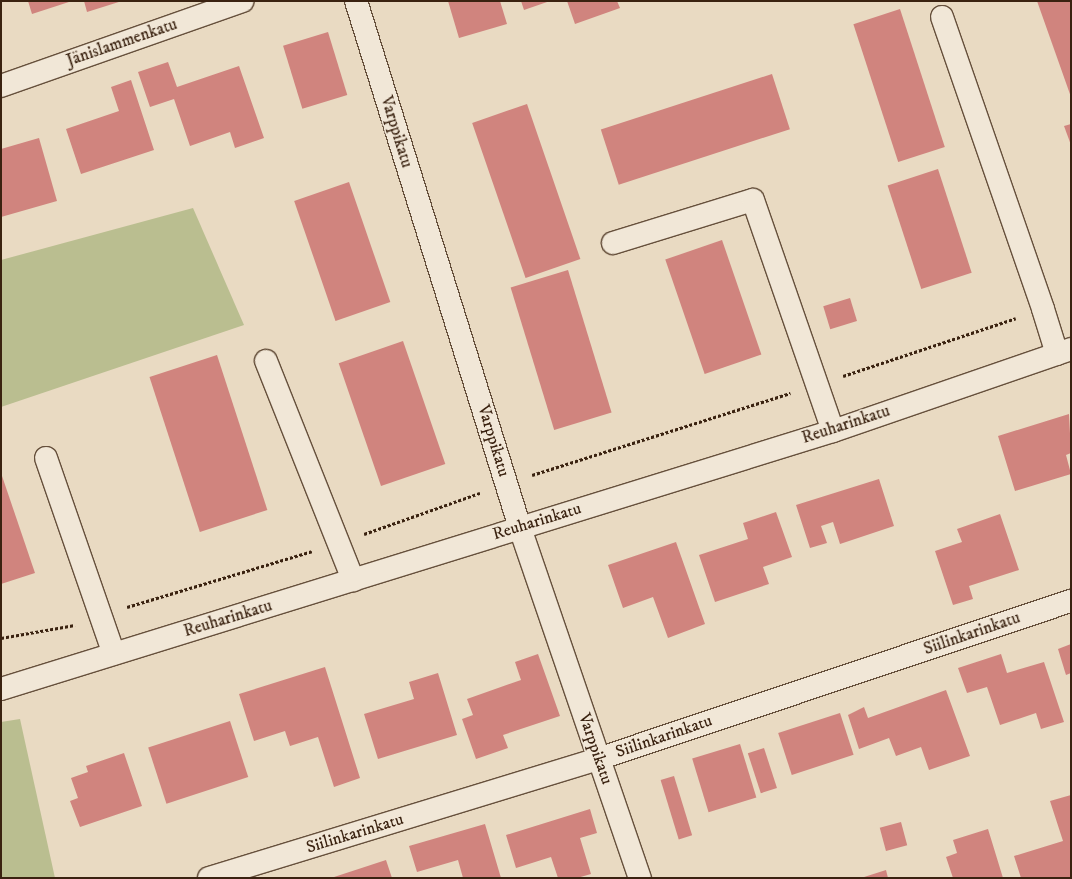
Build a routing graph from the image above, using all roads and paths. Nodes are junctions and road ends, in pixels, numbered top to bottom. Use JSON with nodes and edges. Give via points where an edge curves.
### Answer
{"nodes":[{"id":1,"x":243,"y":1,"type":"edge"},
{"id":2,"x":356,"y":1,"type":"edge"},
{"id":3,"x":942,"y":17,"type":"dead end"},
{"id":4,"x":1,"y":86,"type":"edge"},
{"id":5,"x":613,"y":243,"type":"dead end"},
{"id":6,"x":1043,"y":309,"type":"junction"},
{"id":7,"x":1064,"y":352,"type":"edge"},
{"id":8,"x":266,"y":361,"type":"dead end"},
{"id":9,"x":818,"y":385,"type":"junction"},
{"id":10,"x":832,"y":431,"type":"junction"},
{"id":11,"x":46,"y":458,"type":"dead end"},
{"id":12,"x":506,"y":484,"type":"junction"},
{"id":13,"x":520,"y":528,"type":"junction"},
{"id":14,"x":339,"y":544,"type":"junction"},
{"id":15,"x":353,"y":580,"type":"junction"},
{"id":16,"x":1071,"y":601,"type":"edge"},
{"id":17,"x":101,"y":616,"type":"junction"},
{"id":18,"x":1,"y":638,"type":"edge"},
{"id":19,"x":114,"y":654,"type":"junction"},
{"id":20,"x":1,"y":689,"type":"edge"},
{"id":21,"x":598,"y":759,"type":"junction"},
{"id":22,"x":209,"y":878,"type":"edge"},
{"id":23,"x":640,"y":878,"type":"edge"}],
"edges":[{"from":1,"to":4,"type":"street","name":"Jänislammenkatu"},
{"from":2,"to":12,"type":"street","name":"Varppikatu"},
{"from":3,"to":6,"type":"street"},
{"from":5,"to":9,"type":"street","via":[[753,200]]},
{"from":6,"to":7,"type":"street"},
{"from":6,"to":9,"type":"path"},
{"from":7,"to":10,"type":"street","name":"Reuharinkatu"},
{"from":8,"to":14,"type":"street"},
{"from":9,"to":10,"type":"street"},
{"from":9,"to":12,"type":"path"},
{"from":10,"to":13,"type":"street","name":"Reuharinkatu"},
{"from":11,"to":17,"type":"street"},
{"from":12,"to":13,"type":"street","name":"Varppikatu"},
{"from":12,"to":14,"type":"path"},
{"from":13,"to":15,"type":"street","name":"Reuharinkatu"},
{"from":13,"to":21,"type":"street","name":"Varppikatu"},
{"from":14,"to":15,"type":"street"},
{"from":14,"to":17,"type":"path","via":[[170,593]]},
{"from":15,"to":19,"type":"street","name":"Reuharinkatu"},
{"from":16,"to":21,"type":"street","name":"Siilinkarinkatu"},
{"from":17,"to":18,"type":"path","via":[[69,627]]},
{"from":17,"to":19,"type":"street"},
{"from":19,"to":20,"type":"street","name":"Reuharinkatu"},
{"from":21,"to":22,"type":"street","name":"Siilinkarinkatu"},
{"from":21,"to":23,"type":"street","name":"Varppikatu"}]}
